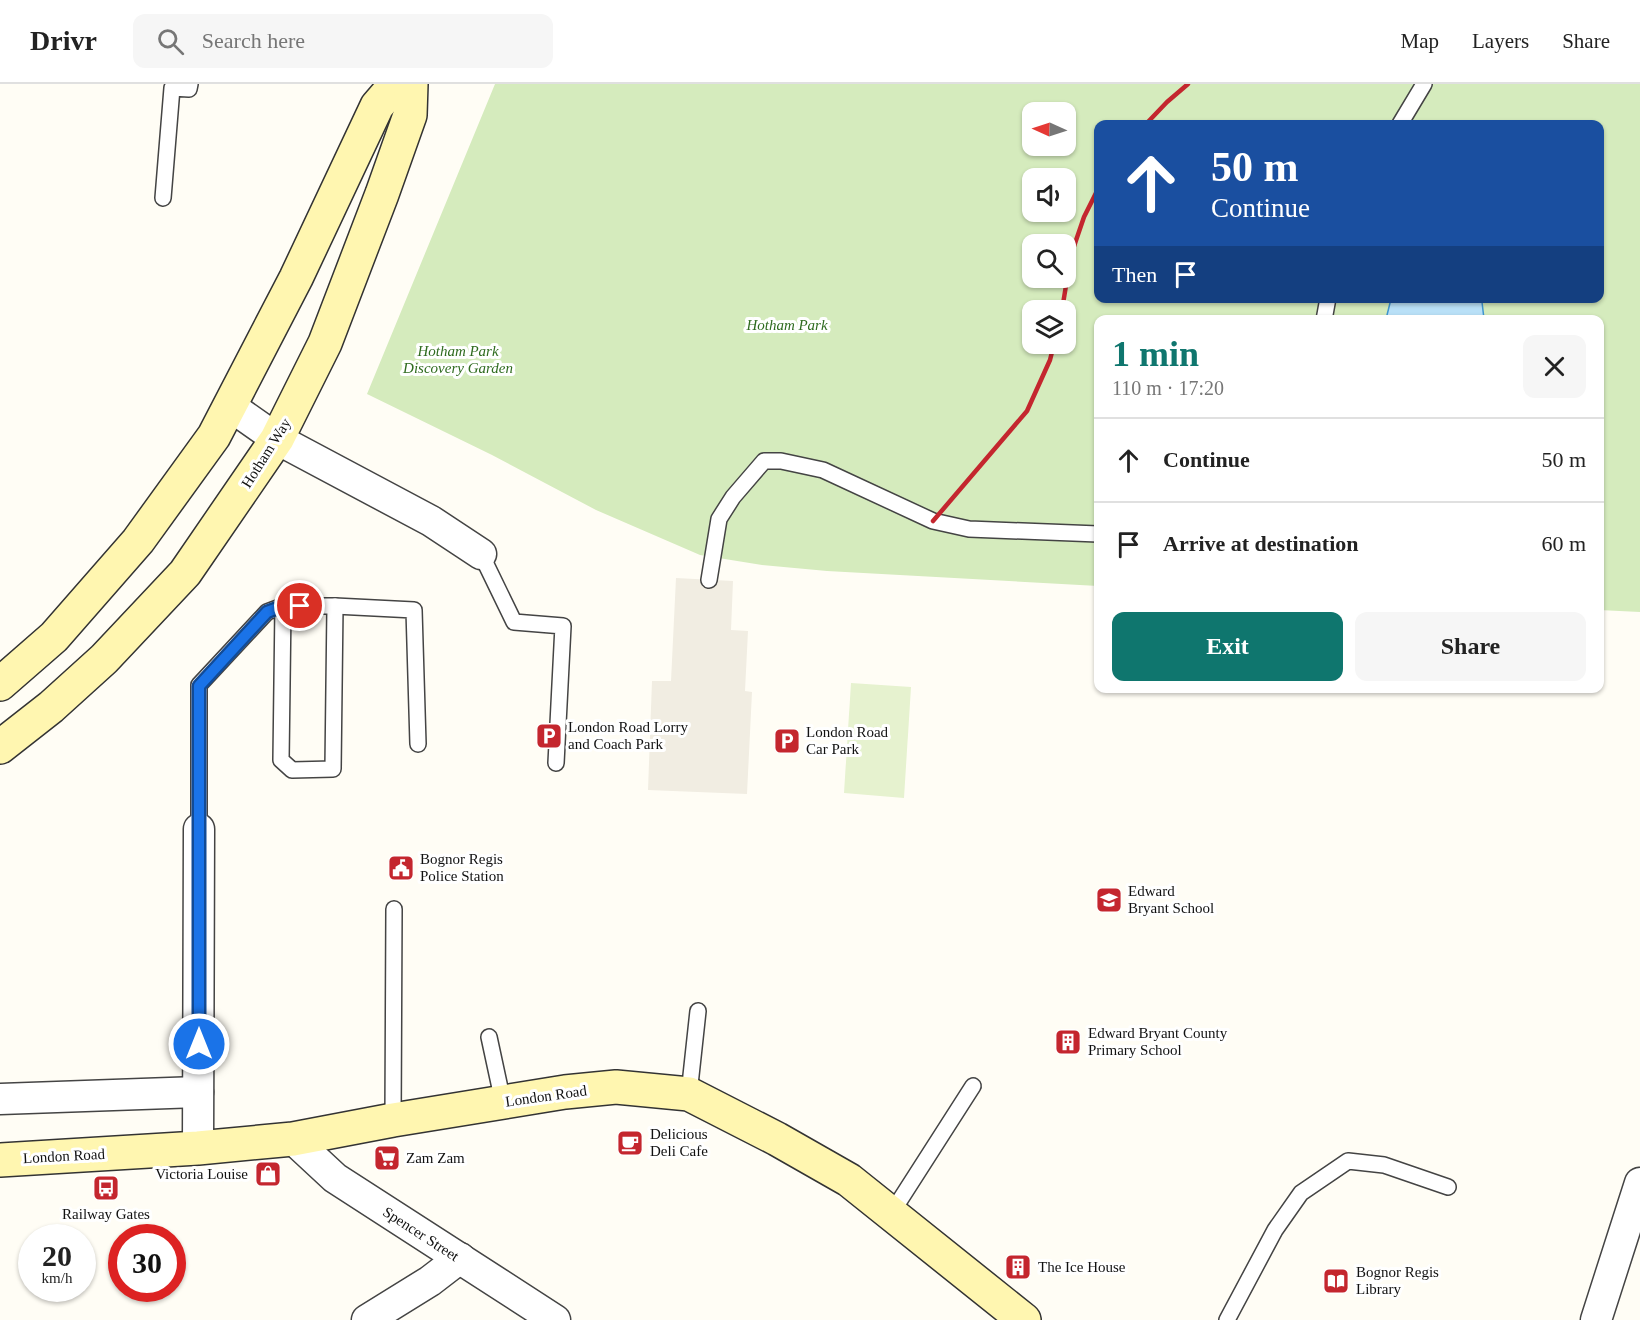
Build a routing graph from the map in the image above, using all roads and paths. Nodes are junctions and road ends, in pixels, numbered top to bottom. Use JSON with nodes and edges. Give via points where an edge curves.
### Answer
{"nodes":[{"id":1,"x":189,"y":84,"type":"edge"},
{"id":2,"x":396,"y":84,"type":"edge"},
{"id":3,"x":411,"y":84,"type":"edge"},
{"id":4,"x":1424,"y":84,"type":"edge"},
{"id":5,"x":1402,"y":120,"type":"edge"},
{"id":6,"x":163,"y":198,"type":"dead end"},
{"id":7,"x":230,"y":406,"type":"junction"},
{"id":8,"x":277,"y":439,"type":"junction"},
{"id":9,"x":1094,"y":534,"type":"edge"},
{"id":10,"x":481,"y":554,"type":"joint"},
{"id":11,"x":709,"y":580,"type":"dead end"},
{"id":12,"x":283,"y":606,"type":"junction"},
{"id":13,"x":335,"y":606,"type":"junction"},
{"id":14,"x":0,"y":684,"type":"edge"},
{"id":15,"x":418,"y":744,"type":"dead end"},
{"id":16,"x":0,"y":747,"type":"edge"},
{"id":17,"x":556,"y":763,"type":"dead end"},
{"id":18,"x":199,"y":829,"type":"joint"},
{"id":19,"x":394,"y":909,"type":"dead end"},
{"id":20,"x":698,"y":1011,"type":"dead end"},
{"id":21,"x":489,"y":1037,"type":"dead end"},
{"id":22,"x":973,"y":1086,"type":"dead end"},
{"id":23,"x":198,"y":1092,"type":"junction"},
{"id":24,"x":689,"y":1094,"type":"junction"},
{"id":25,"x":0,"y":1099,"type":"edge"},
{"id":26,"x":503,"y":1102,"type":"junction"},
{"id":27,"x":393,"y":1120,"type":"junction"},
{"id":28,"x":293,"y":1139,"type":"junction"},
{"id":29,"x":198,"y":1148,"type":"junction"},
{"id":30,"x":0,"y":1160,"type":"edge"},
{"id":31,"x":1640,"y":1183,"type":"edge"},
{"id":32,"x":1448,"y":1187,"type":"dead end"},
{"id":33,"x":891,"y":1214,"type":"junction"},
{"id":34,"x":1634,"y":1227,"type":"edge"},
{"id":35,"x":460,"y":1258,"type":"junction"},
{"id":36,"x":367,"y":1320,"type":"edge"},
{"id":37,"x":555,"y":1320,"type":"edge"},
{"id":38,"x":1023,"y":1320,"type":"edge"},
{"id":39,"x":1227,"y":1320,"type":"edge"},
{"id":40,"x":1596,"y":1320,"type":"edge"}],
"edges":[{"from":1,"to":6,"type":"lane","via":[[189,89],[172,88]]},
{"from":2,"to":7,"type":"main road","via":[[377,106]]},
{"from":3,"to":8,"type":"main road","name":"Hotham Way","via":[[411,115],[382,194],[325,343]]},
{"from":4,"to":5,"type":"lane"},
{"from":7,"to":8,"type":"street"},
{"from":7,"to":14,"type":"main road","via":[[214,436],[138,541],[54,637]]},
{"from":8,"to":10,"type":"street","via":[[431,521]]},
{"from":8,"to":16,"type":"main road","name":"Hotham Way","via":[[186,573],[104,659]]},
{"from":9,"to":11,"type":"lane","via":[[969,529],[933,521],[823,470],[764,461],[719,519]]},
{"from":10,"to":17,"type":"lane","via":[[514,622],[563,626]]},
{"from":12,"to":13,"type":"lane"},
{"from":12,"to":13,"type":"lane","via":[[281,760],[292,770],[333,769]]},
{"from":12,"to":18,"type":"lane","via":[[267,612],[199,686]]},
{"from":13,"to":15,"type":"lane","via":[[414,610]]},
{"from":18,"to":23,"type":"street"},
{"from":19,"to":27,"type":"lane"},
{"from":20,"to":24,"type":"lane"},
{"from":21,"to":26,"type":"lane"},
{"from":22,"to":33,"type":"lane"},
{"from":23,"to":25,"type":"street"},
{"from":23,"to":29,"type":"street"},
{"from":24,"to":26,"type":"main road","name":"London Road","via":[[616,1087]]},
{"from":24,"to":33,"type":"main road","name":"London Road","via":[[849,1180]]},
{"from":26,"to":27,"type":"main road","name":"London Road"},
{"from":27,"to":28,"type":"main road","name":"London Road"},
{"from":28,"to":29,"type":"main road","name":"London Road"},
{"from":28,"to":35,"type":"street","name":"Spencer Street","via":[[335,1178]]},
{"from":29,"to":30,"type":"main road","name":"London Road"},
{"from":31,"to":34,"type":"street"},
{"from":32,"to":39,"type":"lane","via":[[1384,1165],[1348,1161],[1301,1193],[1275,1230]]},
{"from":33,"to":38,"type":"main road","name":"London Road"},
{"from":34,"to":40,"type":"street"},
{"from":35,"to":36,"type":"street"},
{"from":35,"to":37,"type":"street","name":"Spencer Street"}]}
